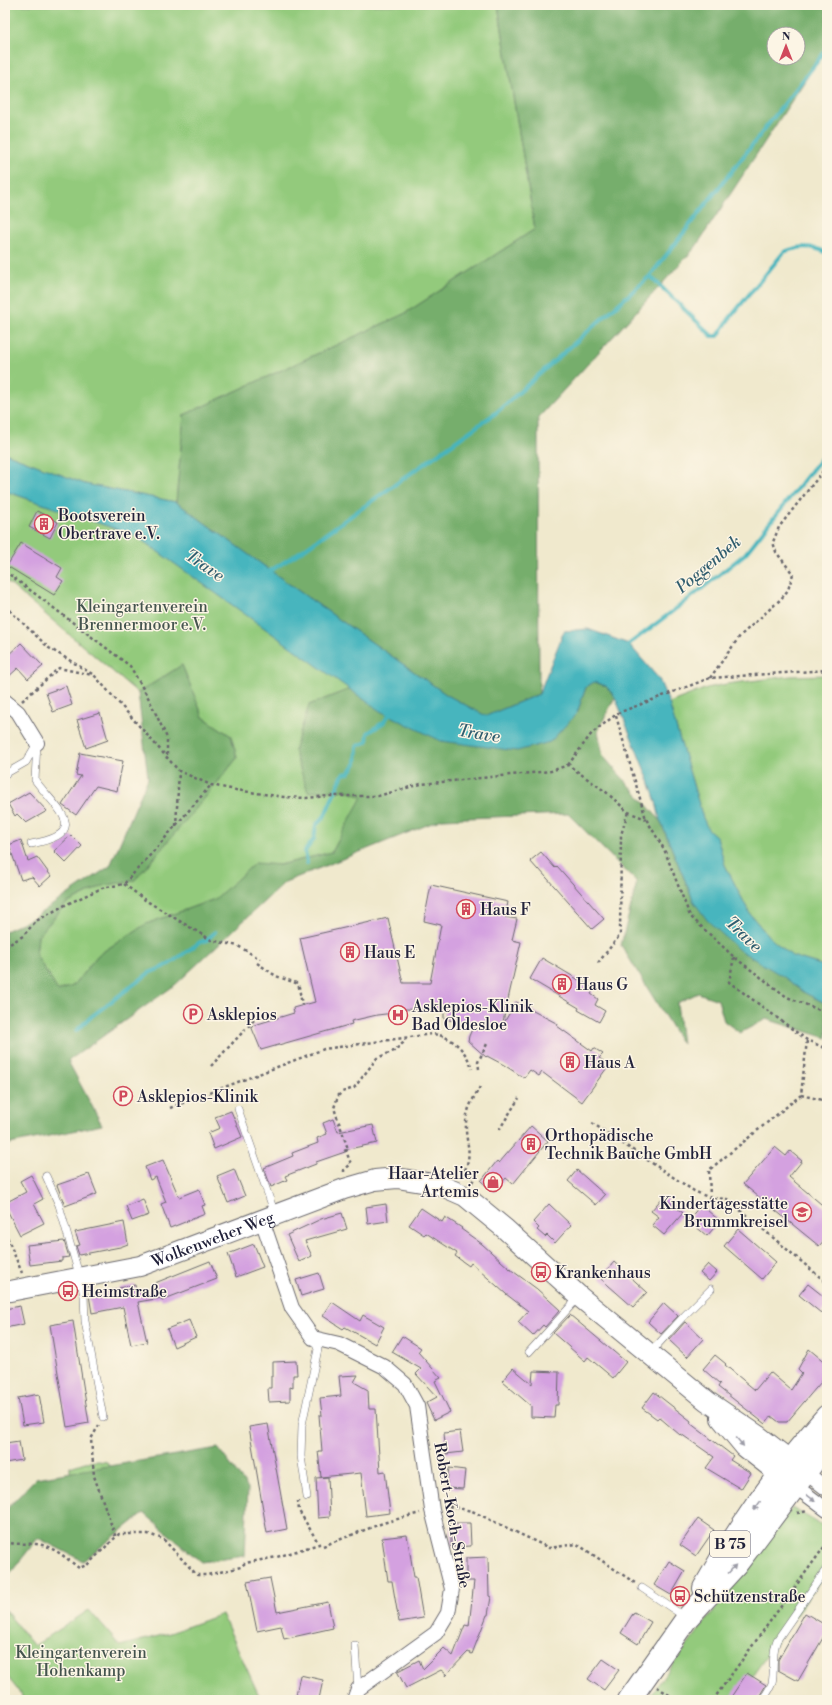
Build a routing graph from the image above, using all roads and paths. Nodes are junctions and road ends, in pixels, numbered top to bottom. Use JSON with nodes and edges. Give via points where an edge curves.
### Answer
{"nodes":[{"id":1,"x":827,"y":466,"type":"edge"},
{"id":2,"x":5,"y":571,"type":"edge"},
{"id":3,"x":5,"y":606,"type":"edge"},
{"id":4,"x":827,"y":670,"type":"edge"},
{"id":5,"x":94,"y":675,"type":"junction"},
{"id":6,"x":710,"y":678,"type":"junction"},
{"id":7,"x":10,"y":704,"type":"edge"},
{"id":8,"x":616,"y":716,"type":"junction"},
{"id":9,"x":37,"y":743,"type":"junction"},
{"id":10,"x":167,"y":759,"type":"junction"},
{"id":11,"x":568,"y":765,"type":"junction"},
{"id":12,"x":179,"y":771,"type":"junction"},
{"id":13,"x":5,"y":774,"type":"edge"},
{"id":14,"x":211,"y":785,"type":"junction"},
{"id":15,"x":628,"y":812,"type":"junction"},
{"id":16,"x":646,"y":819,"type":"junction"},
{"id":17,"x":176,"y":826,"type":"junction"},
{"id":18,"x":31,"y":844,"type":"dead end"},
{"id":19,"x":124,"y":884,"type":"junction"},
{"id":20,"x":5,"y":946,"type":"edge"},
{"id":21,"x":734,"y":957,"type":"junction"},
{"id":22,"x":260,"y":959,"type":"dead end"},
{"id":23,"x":257,"y":963,"type":"dead end"},
{"id":24,"x":598,"y":963,"type":"dead end"},
{"id":25,"x":302,"y":1005,"type":"dead end"},
{"id":26,"x":253,"y":1011,"type":"dead end"},
{"id":27,"x":827,"y":1013,"type":"edge"},
{"id":28,"x":407,"y":1037,"type":"junction"},
{"id":29,"x":807,"y":1040,"type":"junction"},
{"id":30,"x":487,"y":1044,"type":"dead end"},
{"id":31,"x":827,"y":1049,"type":"edge"},
{"id":32,"x":211,"y":1066,"type":"dead end"},
{"id":33,"x":472,"y":1069,"type":"dead end"},
{"id":34,"x":479,"y":1069,"type":"dead end"},
{"id":35,"x":480,"y":1087,"type":"dead end"},
{"id":36,"x":801,"y":1095,"type":"junction"},
{"id":37,"x":519,"y":1098,"type":"dead end"},
{"id":38,"x":827,"y":1101,"type":"edge"},
{"id":39,"x":170,"y":1108,"type":"dead end"},
{"id":40,"x":238,"y":1109,"type":"dead end"},
{"id":41,"x":592,"y":1123,"type":"dead end"},
{"id":42,"x":499,"y":1130,"type":"dead end"},
{"id":43,"x":46,"y":1176,"type":"dead end"},
{"id":44,"x":344,"y":1189,"type":"junction"},
{"id":45,"x":465,"y":1196,"type":"junction"},
{"id":46,"x":710,"y":1198,"type":"junction"},
{"id":47,"x":269,"y":1218,"type":"junction"},
{"id":48,"x":5,"y":1232,"type":"edge"},
{"id":49,"x":80,"y":1278,"type":"junction"},
{"id":50,"x":827,"y":1283,"type":"edge"},
{"id":51,"x":28,"y":1289,"type":"junction"},
{"id":52,"x":711,"y":1290,"type":"dead end"},
{"id":53,"x":5,"y":1292,"type":"edge"},
{"id":54,"x":580,"y":1297,"type":"junction"},
{"id":55,"x":313,"y":1338,"type":"junction"},
{"id":56,"x":529,"y":1352,"type":"dead end"},
{"id":57,"x":650,"y":1353,"type":"junction"},
{"id":58,"x":827,"y":1416,"type":"edge"},
{"id":59,"x":103,"y":1417,"type":"joint"},
{"id":60,"x":827,"y":1444,"type":"edge"},
{"id":61,"x":793,"y":1473,"type":"junction"},
{"id":62,"x":827,"y":1489,"type":"edge"},
{"id":63,"x":307,"y":1497,"type":"dead end"},
{"id":64,"x":432,"y":1507,"type":"junction"},
{"id":65,"x":827,"y":1510,"type":"edge"},
{"id":66,"x":116,"y":1538,"type":"junction"},
{"id":67,"x":5,"y":1542,"type":"edge"},
{"id":68,"x":827,"y":1543,"type":"edge"},
{"id":69,"x":319,"y":1544,"type":"dead end"},
{"id":70,"x":322,"y":1546,"type":"dead end"},
{"id":71,"x":827,"y":1568,"type":"edge"},
{"id":72,"x":642,"y":1588,"type":"joint"},
{"id":73,"x":687,"y":1618,"type":"junction"},
{"id":74,"x":355,"y":1645,"type":"dead end"},
{"id":75,"x":657,"y":1687,"type":"dead end"},
{"id":76,"x":356,"y":1694,"type":"edge"},
{"id":77,"x":629,"y":1700,"type":"edge"},
{"id":78,"x":677,"y":1700,"type":"edge"},
{"id":79,"x":713,"y":1700,"type":"edge"},
{"id":80,"x":762,"y":1700,"type":"edge"}],
"edges":[{"from":1,"to":6,"type":"path","via":[[778,527],[772,542],[792,574],[788,590],[740,636]]},
{"from":2,"to":10,"type":"path","via":[[130,666],[150,699],[167,738]]},
{"from":3,"to":5,"type":"path","via":[[49,648]]},
{"from":4,"to":6,"type":"path"},
{"from":5,"to":7,"type":"path","via":[[59,668]]},
{"from":5,"to":10,"type":"path"},
{"from":6,"to":8,"type":"path","via":[[618,713]]},
{"from":7,"to":9,"type":"street","via":[[22,717]]},
{"from":8,"to":11,"type":"path","via":[[592,733]]},
{"from":8,"to":16,"type":"path"},
{"from":9,"to":13,"type":"lane","via":[[26,762]]},
{"from":9,"to":18,"type":"lane","via":[[35,780],[64,815],[66,828],[62,834],[48,841]]},
{"from":10,"to":12,"type":"path"},
{"from":11,"to":14,"type":"path","via":[[551,771],[421,784],[378,796],[284,797]]},
{"from":11,"to":15,"type":"path","via":[[606,792]]},
{"from":12,"to":14,"type":"path"},
{"from":12,"to":17,"type":"path"},
{"from":14,"to":17,"type":"path"},
{"from":15,"to":16,"type":"path"},
{"from":15,"to":24,"type":"path","via":[[621,836],[620,935]]},
{"from":16,"to":21,"type":"path","via":[[664,850],[690,916]]},
{"from":17,"to":19,"type":"path"},
{"from":19,"to":20,"type":"path","via":[[102,888],[67,904],[36,921],[23,936]]},
{"from":19,"to":22,"type":"path","via":[[144,900],[207,938],[238,946]]},
{"from":21,"to":27,"type":"path","via":[[787,997]]},
{"from":21,"to":29,"type":"path","via":[[729,982]]},
{"from":23,"to":25,"type":"path","via":[[276,976],[296,983]]},
{"from":26,"to":32,"type":"path","via":[[255,1019]]},
{"from":28,"to":33,"type":"path","via":[[442,1034],[467,1056]]},
{"from":28,"to":39,"type":"path","via":[[324,1049]]},
{"from":28,"to":44,"type":"path","via":[[394,1051],[377,1058],[354,1088],[342,1092],[335,1101],[334,1108],[351,1164],[344,1170]]},
{"from":29,"to":31,"type":"path"},
{"from":29,"to":36,"type":"path"},
{"from":30,"to":34,"type":"path","via":[[478,1062]]},
{"from":35,"to":45,"type":"path","via":[[468,1107],[466,1123],[470,1150],[465,1170],[475,1177]]},
{"from":36,"to":38,"type":"path"},
{"from":36,"to":46,"type":"path","via":[[709,1170]]},
{"from":37,"to":42,"type":"path"},
{"from":40,"to":47,"type":"lane"},
{"from":41,"to":46,"type":"path","via":[[694,1191]]},
{"from":43,"to":49,"type":"lane","via":[[59,1205]]},
{"from":44,"to":45,"type":"street","name":"Wolkenweher Weg","via":[[375,1180],[397,1178],[440,1185]]},
{"from":44,"to":47,"type":"street","name":"Wolkenweher Weg"},
{"from":45,"to":54,"type":"street"},
{"from":46,"to":50,"type":"path","via":[[727,1198]]},
{"from":47,"to":49,"type":"street","name":"Wolkenweher Weg","via":[[140,1266]]},
{"from":47,"to":55,"type":"street","via":[[292,1308]]},
{"from":48,"to":51,"type":"path"},
{"from":49,"to":51,"type":"street","name":"Wolkenweher Weg"},
{"from":49,"to":59,"type":"lane","via":[[85,1321]]},
{"from":51,"to":53,"type":"street","name":"Wolkenweher Weg"},
{"from":52,"to":57,"type":"lane"},
{"from":54,"to":56,"type":"lane"},
{"from":54,"to":57,"type":"street"},
{"from":55,"to":63,"type":"lane","via":[[318,1349],[302,1425],[302,1456]]},
{"from":55,"to":64,"type":"street","name":"Robert-Koch-Straße","via":[[339,1344],[385,1367],[405,1384],[417,1406]]},
{"from":57,"to":61,"type":"street","via":[[707,1401],[757,1435]]},
{"from":58,"to":61,"type":"main road","number":"B 75"},
{"from":59,"to":66,"type":"path","via":[[91,1439],[91,1458],[94,1476]]},
{"from":60,"to":61,"type":"main road","number":"B 75"},
{"from":61,"to":62,"type":"street"},
{"from":61,"to":65,"type":"street","one_way":true},
{"from":61,"to":73,"type":"main road","number":"B 75","via":[[722,1555]]},
{"from":64,"to":70,"type":"path"},
{"from":64,"to":72,"type":"path","via":[[472,1511],[549,1548],[577,1544]]},
{"from":64,"to":76,"type":"street","name":"Robert-Koch-Straße","via":[[452,1589],[448,1613],[436,1633]]},
{"from":66,"to":67,"type":"path","via":[[87,1565],[79,1568],[59,1552],[37,1544],[14,1545]]},
{"from":66,"to":69,"type":"path","via":[[119,1534],[148,1534],[163,1539],[197,1575],[207,1575],[245,1563],[277,1558]]},
{"from":68,"to":79,"type":"path"},
{"from":71,"to":80,"type":"lane","via":[[777,1640],[774,1648],[772,1681]]},
{"from":72,"to":73,"type":"lane"},
{"from":73,"to":77,"type":"main road","number":"B 75"},
{"from":74,"to":76,"type":"lane"},
{"from":75,"to":78,"type":"path"}]}
